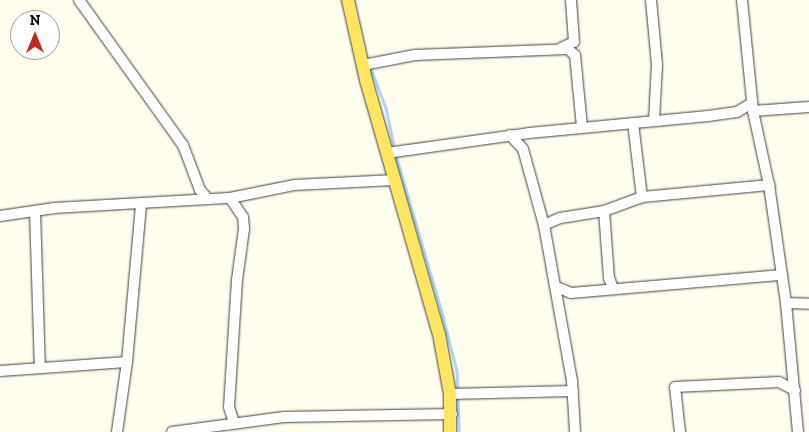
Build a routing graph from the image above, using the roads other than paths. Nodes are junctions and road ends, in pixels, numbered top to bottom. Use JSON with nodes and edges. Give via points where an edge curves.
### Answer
{"nodes":[{"id":1,"x":79,"y":0,"type":"edge"},
{"id":2,"x":348,"y":0,"type":"edge"},
{"id":3,"x":571,"y":0,"type":"edge"},
{"id":4,"x":651,"y":0,"type":"edge"},
{"id":5,"x":742,"y":0,"type":"edge"},
{"id":6,"x":574,"y":47,"type":"junction"},
{"id":7,"x":363,"y":65,"type":"junction"},
{"id":8,"x":753,"y":107,"type":"junction"},
{"id":9,"x":809,"y":107,"type":"edge"},
{"id":10,"x":654,"y":121,"type":"junction"},
{"id":11,"x":633,"y":123,"type":"junction"},
{"id":12,"x":582,"y":127,"type":"junction"},
{"id":13,"x":529,"y":133,"type":"junction"},
{"id":14,"x":510,"y":135,"type":"junction"},
{"id":15,"x":523,"y":149,"type":"junction"},
{"id":16,"x":387,"y":153,"type":"junction"},
{"id":17,"x":395,"y":180,"type":"junction"},
{"id":18,"x":769,"y":185,"type":"junction"},
{"id":19,"x":642,"y":197,"type":"junction"},
{"id":20,"x":230,"y":198,"type":"junction"},
{"id":21,"x":208,"y":200,"type":"junction"},
{"id":22,"x":141,"y":204,"type":"junction"},
{"id":23,"x":35,"y":210,"type":"junction"},
{"id":24,"x":604,"y":211,"type":"junction"},
{"id":25,"x":0,"y":216,"type":"edge"},
{"id":26,"x":544,"y":225,"type":"junction"},
{"id":27,"x":782,"y":275,"type":"junction"},
{"id":28,"x":557,"y":287,"type":"junction"},
{"id":29,"x":613,"y":288,"type":"junction"},
{"id":30,"x":786,"y":303,"type":"junction"},
{"id":31,"x":809,"y":304,"type":"edge"},
{"id":32,"x":127,"y":362,"type":"junction"},
{"id":33,"x":40,"y":367,"type":"junction"},
{"id":34,"x":0,"y":371,"type":"edge"},
{"id":35,"x":795,"y":390,"type":"junction"},
{"id":36,"x":573,"y":391,"type":"junction"},
{"id":37,"x":450,"y":394,"type":"junction"},
{"id":38,"x":452,"y":414,"type":"junction"},
{"id":39,"x":234,"y":422,"type":"junction"},
{"id":40,"x":116,"y":432,"type":"edge"},
{"id":41,"x":175,"y":432,"type":"edge"},
{"id":42,"x":450,"y":432,"type":"edge"},
{"id":43,"x":575,"y":432,"type":"edge"},
{"id":44,"x":680,"y":432,"type":"edge"},
{"id":45,"x":798,"y":432,"type":"edge"}],
"edges":[{"from":1,"to":21,"type":"street","via":[[183,145],[200,190]]},
{"from":2,"to":7,"type":"main road"},
{"from":3,"to":6,"type":"street"},
{"from":4,"to":10,"type":"street","via":[[657,65]]},
{"from":5,"to":8,"type":"street"},
{"from":6,"to":7,"type":"street","via":[[399,56]]},
{"from":6,"to":12,"type":"street"},
{"from":7,"to":16,"type":"main road"},
{"from":8,"to":9,"type":"street"},
{"from":8,"to":10,"type":"street","via":[[737,112]]},
{"from":8,"to":18,"type":"street"},
{"from":10,"to":11,"type":"street"},
{"from":11,"to":12,"type":"street"},
{"from":11,"to":19,"type":"street"},
{"from":12,"to":13,"type":"street"},
{"from":13,"to":14,"type":"street"},
{"from":13,"to":15,"type":"street"},
{"from":14,"to":15,"type":"street"},
{"from":14,"to":16,"type":"street"},
{"from":15,"to":26,"type":"street"},
{"from":16,"to":17,"type":"main road"},
{"from":17,"to":20,"type":"street","via":[[294,185]]},
{"from":17,"to":37,"type":"main road","via":[[439,334]]},
{"from":18,"to":19,"type":"street"},
{"from":18,"to":27,"type":"street"},
{"from":19,"to":24,"type":"street"},
{"from":20,"to":21,"type":"street"},
{"from":20,"to":39,"type":"street","via":[[243,217],[244,229],[237,280],[229,407]]},
{"from":21,"to":22,"type":"street"},
{"from":22,"to":23,"type":"street"},
{"from":22,"to":32,"type":"street"},
{"from":23,"to":25,"type":"street"},
{"from":23,"to":33,"type":"street"},
{"from":24,"to":26,"type":"street","via":[[560,218]]},
{"from":24,"to":29,"type":"street","via":[[609,278]]},
{"from":26,"to":28,"type":"street"},
{"from":27,"to":29,"type":"street","via":[[717,283]]},
{"from":27,"to":30,"type":"street"},
{"from":28,"to":29,"type":"street","via":[[571,293]]},
{"from":28,"to":36,"type":"street"},
{"from":30,"to":31,"type":"street"},
{"from":30,"to":35,"type":"street"},
{"from":32,"to":33,"type":"street"},
{"from":32,"to":40,"type":"street"},
{"from":33,"to":34,"type":"street"},
{"from":35,"to":44,"type":"street","via":[[779,382],[676,387]]},
{"from":35,"to":45,"type":"street"},
{"from":36,"to":37,"type":"street"},
{"from":36,"to":43,"type":"street"},
{"from":37,"to":38,"type":"main road"},
{"from":38,"to":39,"type":"street"},
{"from":38,"to":42,"type":"main road"},
{"from":39,"to":41,"type":"street"}]}
